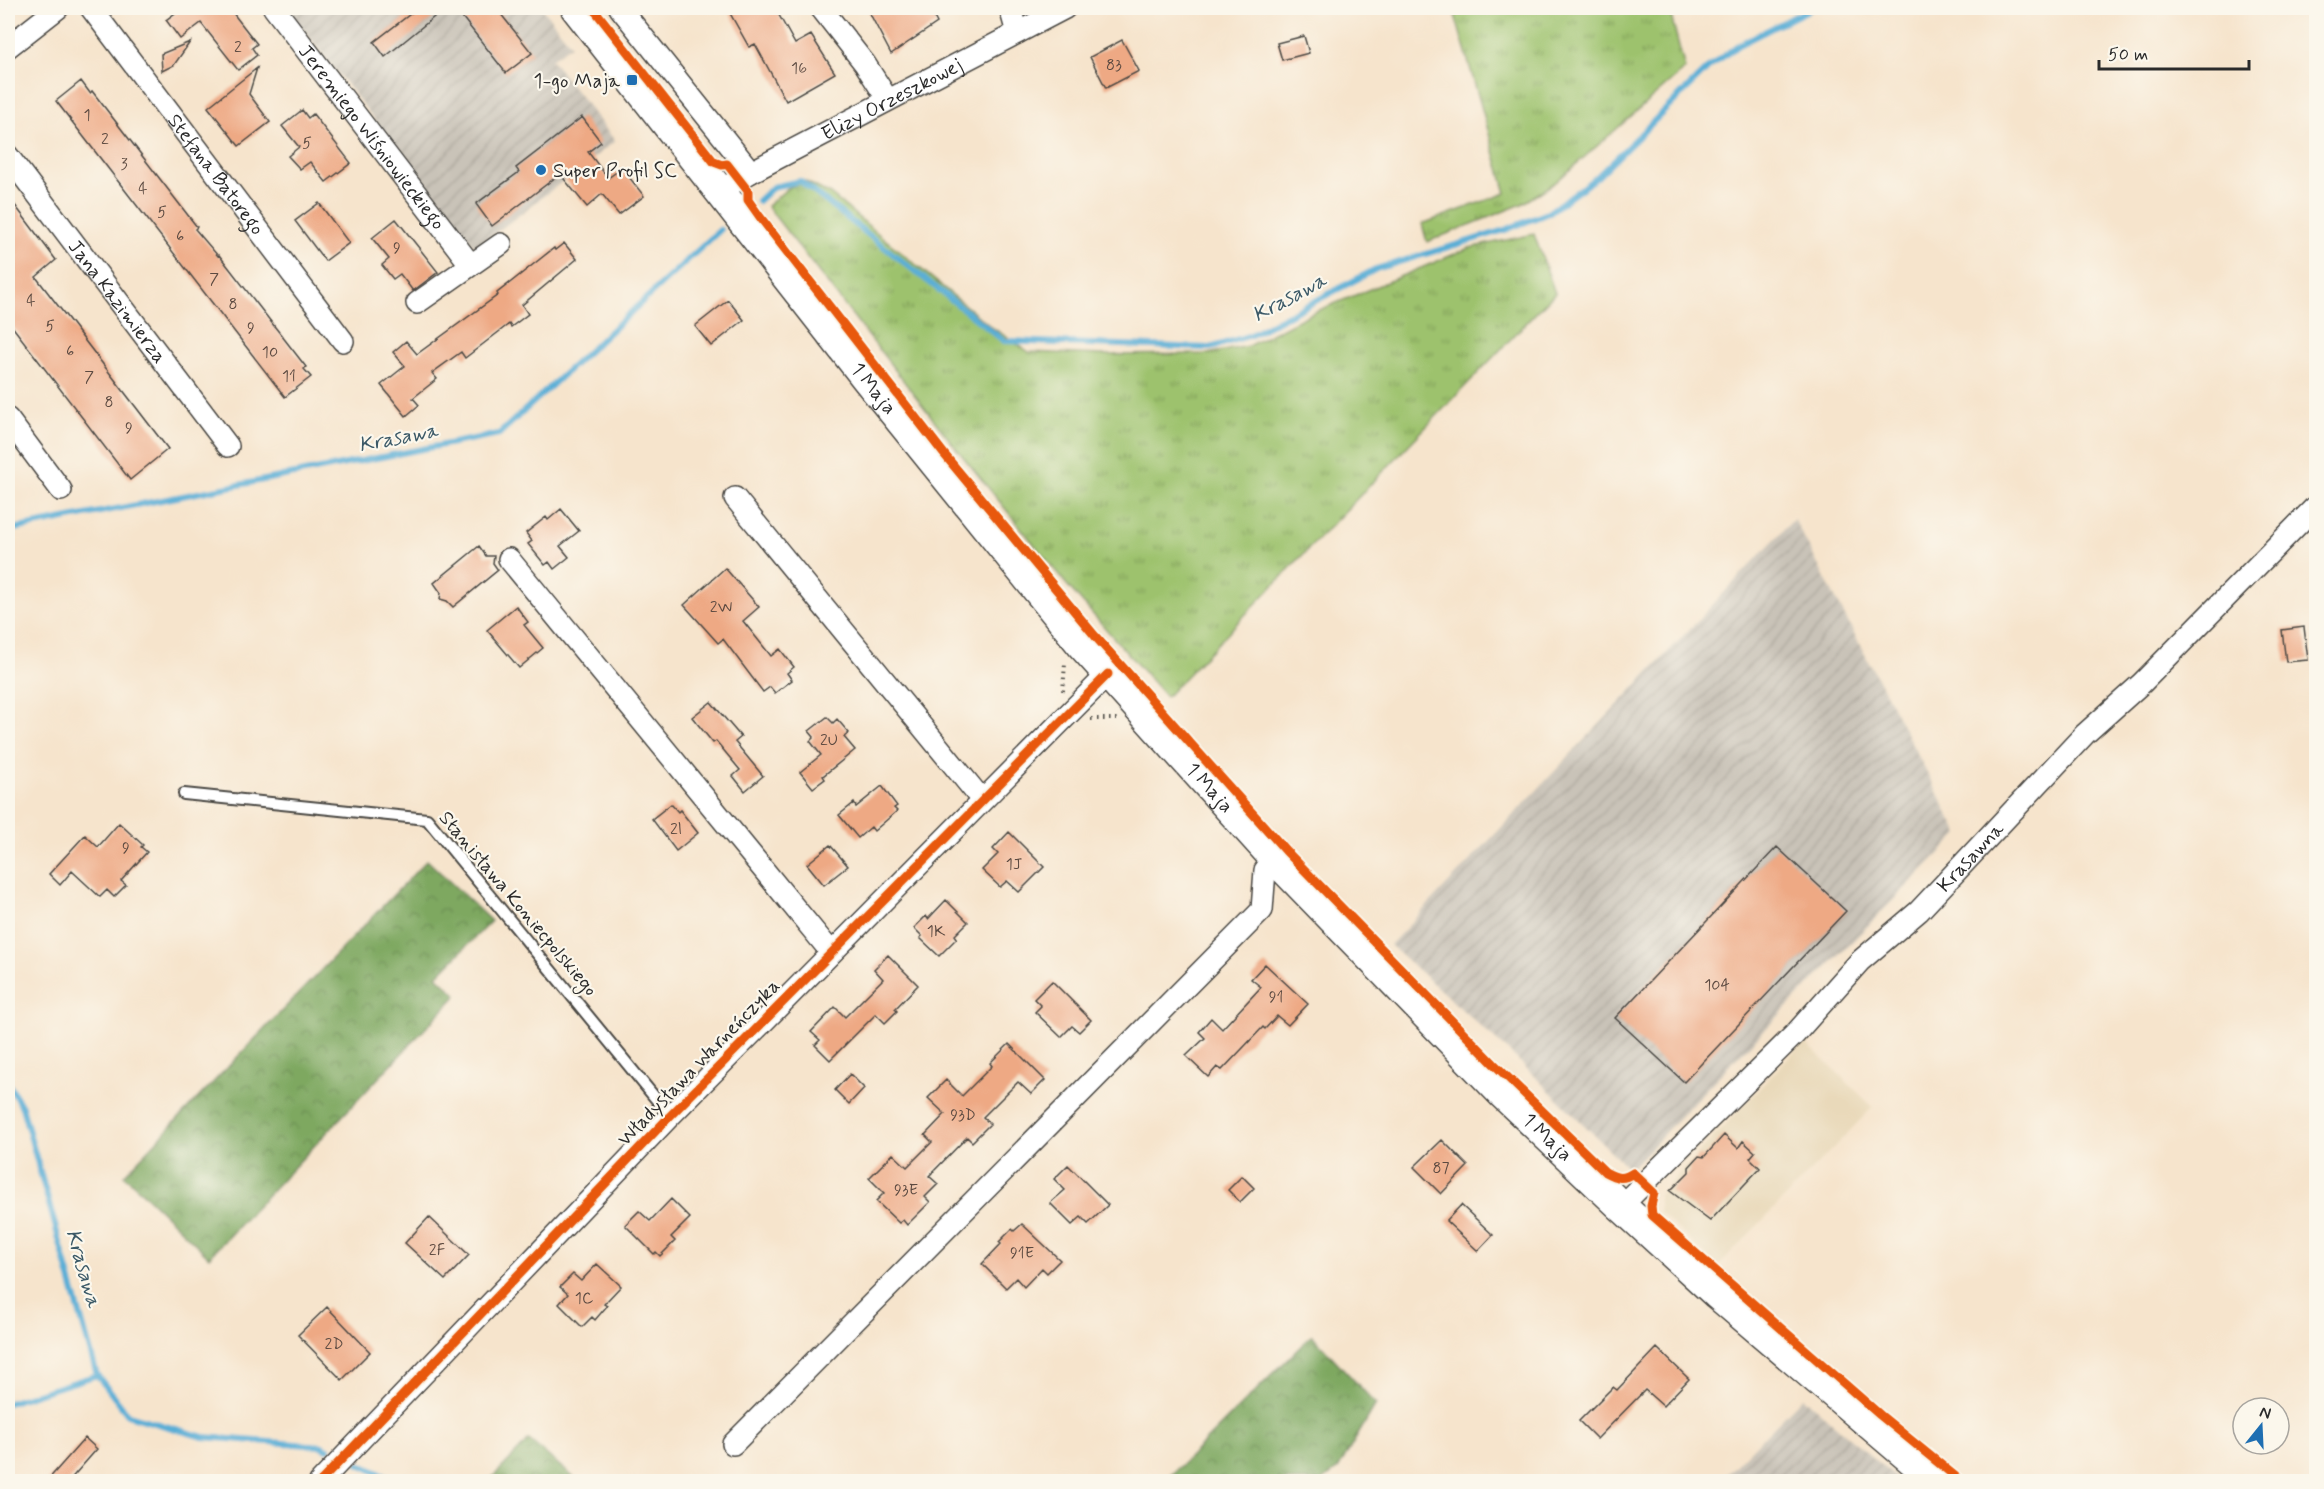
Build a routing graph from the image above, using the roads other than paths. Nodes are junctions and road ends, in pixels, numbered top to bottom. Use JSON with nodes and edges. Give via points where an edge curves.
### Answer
{"nodes":[{"id":1,"x":58,"y":8,"type":"edge"},
{"id":2,"x":91,"y":8,"type":"edge"},
{"id":3,"x":274,"y":8,"type":"edge"},
{"id":4,"x":576,"y":8,"type":"edge"},
{"id":5,"x":620,"y":8,"type":"edge"},
{"id":6,"x":821,"y":8,"type":"edge"},
{"id":7,"x":1010,"y":8,"type":"edge"},
{"id":8,"x":1065,"y":8,"type":"edge"},
{"id":9,"x":1017,"y":33,"type":"junction"},
{"id":10,"x":8,"y":47,"type":"edge"},
{"id":11,"x":888,"y":100,"type":"junction"},
{"id":12,"x":8,"y":156,"type":"edge"},
{"id":13,"x":751,"y":172,"type":"junction"},
{"id":14,"x":720,"y":191,"type":"junction"},
{"id":15,"x":501,"y":244,"type":"dead end"},
{"id":16,"x":470,"y":264,"type":"junction"},
{"id":17,"x":417,"y":303,"type":"dead end"},
{"id":18,"x":342,"y":341,"type":"dead end"},
{"id":19,"x":8,"y":419,"type":"edge"},
{"id":20,"x":228,"y":446,"type":"dead end"},
{"id":21,"x":61,"y":489,"type":"dead end"},
{"id":22,"x":735,"y":498,"type":"dead end"},
{"id":23,"x":2316,"y":506,"type":"edge"},
{"id":24,"x":510,"y":559,"type":"dead end"},
{"id":25,"x":1108,"y":674,"type":"junction"},
{"id":26,"x":184,"y":794,"type":"dead end"},
{"id":27,"x":982,"y":800,"type":"junction"},
{"id":28,"x":1275,"y":859,"type":"junction"},
{"id":29,"x":831,"y":952,"type":"junction"},
{"id":30,"x":670,"y":1116,"type":"junction"},
{"id":31,"x":1621,"y":1206,"type":"junction"},
{"id":32,"x":733,"y":1444,"type":"dead end"},
{"id":33,"x":324,"y":1480,"type":"edge"},
{"id":34,"x":1938,"y":1482,"type":"edge"}],
"edges":[{"from":1,"to":10,"type":"street"},
{"from":2,"to":18,"type":"street","name":"Stefana Batorego"},
{"from":3,"to":16,"type":"street","name":"Jeremiego Wiśniowieckiego"},
{"from":4,"to":14,"type":"main road","name":"1 Maja"},
{"from":5,"to":13,"type":"street"},
{"from":6,"to":11,"type":"street"},
{"from":7,"to":9,"type":"street"},
{"from":8,"to":9,"type":"street","name":"Elizy Orzeszkowej"},
{"from":9,"to":11,"type":"street","name":"Elizy Orzeszkowej"},
{"from":11,"to":13,"type":"street","name":"Elizy Orzeszkowej"},
{"from":12,"to":20,"type":"street","name":"Jana Kazimierza"},
{"from":13,"to":14,"type":"street","name":"Elizy Orzeszkowej"},
{"from":14,"to":25,"type":"main road","name":"1 Maja","via":[[874,388]]},
{"from":15,"to":16,"type":"street"},
{"from":16,"to":17,"type":"street"},
{"from":19,"to":21,"type":"street"},
{"from":22,"to":27,"type":"street"},
{"from":23,"to":31,"type":"street","name":"Krasawna","via":[[2142,683],[2085,734],[1919,912],[1860,961],[1795,1034]]},
{"from":24,"to":29,"type":"street"},
{"from":25,"to":27,"type":"street","name":"Władysława Warneńczyka"},
{"from":25,"to":28,"type":"main road","name":"1 Maja"},
{"from":26,"to":30,"type":"lane","name":"Stanisława Koniecpolskiego","via":[[427,819]]},
{"from":27,"to":29,"type":"street","name":"Władysława Warneńczyka"},
{"from":28,"to":31,"type":"main road","name":"1 Maja","via":[[1494,1085]]},
{"from":28,"to":32,"type":"street","via":[[1265,870],[1262,910]]},
{"from":29,"to":30,"type":"street","name":"Władysława Warneńczyka"},
{"from":30,"to":33,"type":"street","name":"Władysława Warneńczyka"},
{"from":31,"to":34,"type":"main road","name":"1 Maja","via":[[1717,1294]]}]}
